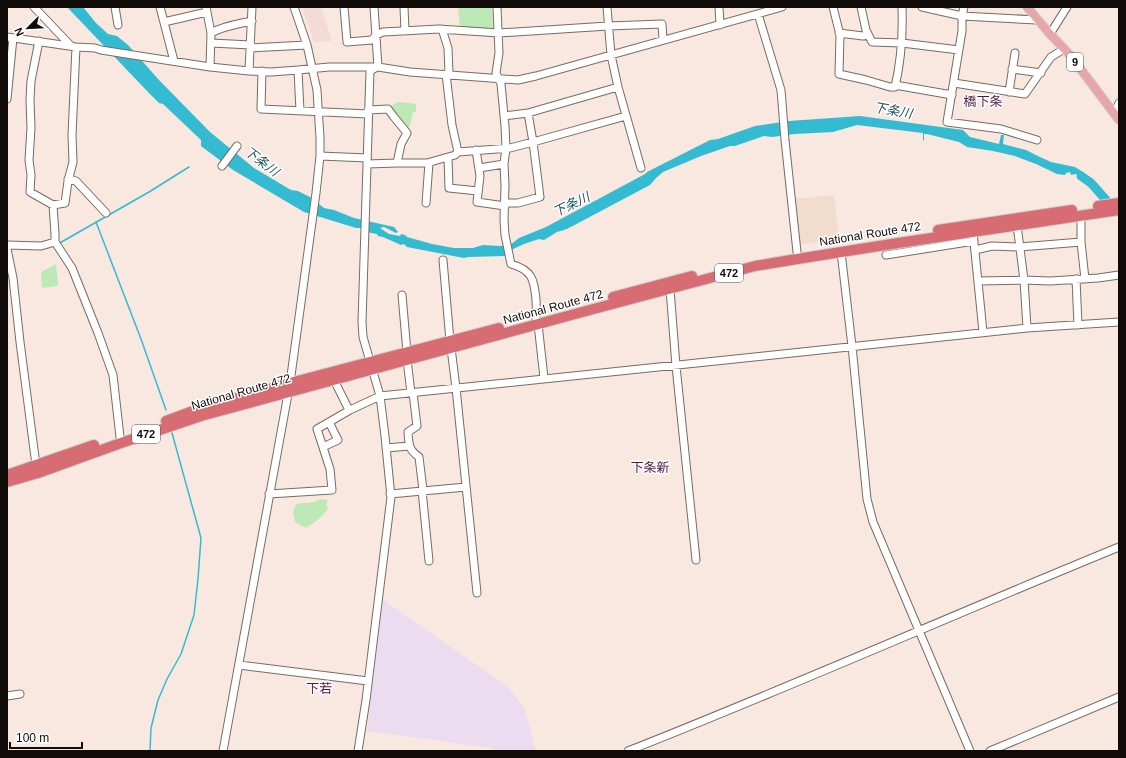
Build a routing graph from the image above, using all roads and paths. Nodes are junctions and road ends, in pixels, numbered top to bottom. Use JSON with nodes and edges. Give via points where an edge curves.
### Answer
{"nodes":[{"id":1,"x":34,"y":7,"type":"edge"},
{"id":2,"x":115,"y":7,"type":"edge"},
{"id":3,"x":160,"y":7,"type":"edge"},
{"id":4,"x":252,"y":7,"type":"edge"},
{"id":5,"x":294,"y":7,"type":"edge"},
{"id":6,"x":344,"y":7,"type":"edge"},
{"id":7,"x":374,"y":7,"type":"edge"},
{"id":8,"x":404,"y":7,"type":"edge"},
{"id":9,"x":497,"y":7,"type":"edge"},
{"id":10,"x":607,"y":7,"type":"edge"},
{"id":11,"x":719,"y":7,"type":"edge"},
{"id":12,"x":782,"y":7,"type":"edge"},
{"id":13,"x":833,"y":7,"type":"edge"},
{"id":14,"x":861,"y":7,"type":"edge"},
{"id":15,"x":902,"y":7,"type":"edge"},
{"id":16,"x":922,"y":7,"type":"edge"},
{"id":17,"x":964,"y":7,"type":"edge"},
{"id":18,"x":1027,"y":7,"type":"edge"},
{"id":19,"x":1067,"y":7,"type":"edge"},
{"id":20,"x":206,"y":10,"type":"edge"},
{"id":21,"x":758,"y":14,"type":"junction"},
{"id":22,"x":962,"y":16,"type":"junction"},
{"id":23,"x":1037,"y":20,"type":"junction"},
{"id":24,"x":252,"y":21,"type":"junction"},
{"id":25,"x":164,"y":22,"type":"junction"},
{"id":26,"x":720,"y":24,"type":"junction"},
{"id":27,"x":118,"y":25,"type":"dead end"},
{"id":28,"x":608,"y":26,"type":"junction"},
{"id":29,"x":442,"y":29,"type":"junction"},
{"id":30,"x":405,"y":31,"type":"junction"},
{"id":31,"x":839,"y":32,"type":"junction"},
{"id":32,"x":211,"y":33,"type":"junction"},
{"id":33,"x":499,"y":33,"type":"junction"},
{"id":34,"x":1050,"y":34,"type":"junction"},
{"id":35,"x":376,"y":35,"type":"junction"},
{"id":36,"x":868,"y":35,"type":"junction"},
{"id":37,"x":10,"y":37,"type":"edge"},
{"id":38,"x":663,"y":40,"type":"junction"},
{"id":39,"x":39,"y":41,"type":"junction"},
{"id":40,"x":211,"y":43,"type":"junction"},
{"id":41,"x":902,"y":43,"type":"junction"},
{"id":42,"x":307,"y":44,"type":"junction"},
{"id":43,"x":73,"y":47,"type":"junction"},
{"id":44,"x":250,"y":47,"type":"junction"},
{"id":45,"x":1064,"y":49,"type":"junction"},
{"id":46,"x":959,"y":50,"type":"junction"},
{"id":47,"x":1015,"y":53,"type":"dead end"},
{"id":48,"x":610,"y":55,"type":"junction"},
{"id":49,"x":174,"y":61,"type":"junction"},
{"id":50,"x":210,"y":67,"type":"junction"},
{"id":51,"x":378,"y":67,"type":"junction"},
{"id":52,"x":313,"y":68,"type":"junction"},
{"id":53,"x":1012,"y":69,"type":"junction"},
{"id":54,"x":298,"y":70,"type":"junction"},
{"id":55,"x":249,"y":71,"type":"junction"},
{"id":56,"x":262,"y":71,"type":"junction"},
{"id":57,"x":1040,"y":73,"type":"junction"},
{"id":58,"x":448,"y":74,"type":"junction"},
{"id":59,"x":498,"y":78,"type":"junction"},
{"id":60,"x":954,"y":83,"type":"junction"},
{"id":61,"x":895,"y":85,"type":"junction"},
{"id":62,"x":618,"y":87,"type":"junction"},
{"id":63,"x":1009,"y":92,"type":"junction"},
{"id":64,"x":952,"y":95,"type":"junction"},
{"id":65,"x":7,"y":100,"type":"edge"},
{"id":66,"x":1119,"y":103,"type":"edge"},
{"id":67,"x":1119,"y":109,"type":"edge"},
{"id":68,"x":300,"y":111,"type":"junction"},
{"id":69,"x":319,"y":112,"type":"junction"},
{"id":70,"x":368,"y":112,"type":"junction"},
{"id":71,"x":528,"y":113,"type":"junction"},
{"id":72,"x":504,"y":116,"type":"junction"},
{"id":73,"x":626,"y":116,"type":"junction"},
{"id":74,"x":1119,"y":120,"type":"edge"},
{"id":75,"x":1037,"y":140,"type":"dead end"},
{"id":76,"x":533,"y":142,"type":"junction"},
{"id":77,"x":236,"y":146,"type":"dead end"},
{"id":78,"x":506,"y":148,"type":"junction"},
{"id":79,"x":476,"y":150,"type":"junction"},
{"id":80,"x":458,"y":152,"type":"junction"},
{"id":81,"x":320,"y":156,"type":"junction"},
{"id":82,"x":448,"y":157,"type":"junction"},
{"id":83,"x":367,"y":161,"type":"junction"},
{"id":84,"x":397,"y":163,"type":"junction"},
{"id":85,"x":430,"y":163,"type":"junction"},
{"id":86,"x":504,"y":164,"type":"junction"},
{"id":87,"x":222,"y":166,"type":"dead end"},
{"id":88,"x":479,"y":168,"type":"junction"},
{"id":89,"x":642,"y":168,"type":"dead end"},
{"id":90,"x":68,"y":179,"type":"junction"},
{"id":91,"x":478,"y":191,"type":"junction"},
{"id":92,"x":426,"y":203,"type":"dead end"},
{"id":93,"x":1119,"y":203,"type":"edge"},
{"id":94,"x":53,"y":205,"type":"junction"},
{"id":95,"x":505,"y":205,"type":"junction"},
{"id":96,"x":1119,"y":210,"type":"edge"},
{"id":97,"x":1087,"y":212,"type":"junction"},
{"id":98,"x":106,"y":214,"type":"dead end"},
{"id":99,"x":1017,"y":225,"type":"junction"},
{"id":100,"x":973,"y":236,"type":"junction"},
{"id":101,"x":55,"y":242,"type":"junction"},
{"id":102,"x":1081,"y":242,"type":"junction"},
{"id":103,"x":7,"y":246,"type":"edge"},
{"id":104,"x":1020,"y":247,"type":"junction"},
{"id":105,"x":7,"y":250,"type":"edge"},
{"id":106,"x":975,"y":250,"type":"junction"},
{"id":107,"x":797,"y":252,"type":"junction"},
{"id":108,"x":841,"y":252,"type":"junction"},
{"id":109,"x":886,"y":254,"type":"dead end"},
{"id":110,"x":443,"y":260,"type":"dead end"},
{"id":111,"x":1119,"y":275,"type":"edge"},
{"id":112,"x":1076,"y":279,"type":"junction"},
{"id":113,"x":1085,"y":279,"type":"junction"},
{"id":114,"x":1024,"y":280,"type":"junction"},
{"id":115,"x":978,"y":281,"type":"junction"},
{"id":116,"x":670,"y":289,"type":"junction"},
{"id":117,"x":402,"y":295,"type":"dead end"},
{"id":118,"x":537,"y":321,"type":"junction"},
{"id":119,"x":1119,"y":322,"type":"edge"},
{"id":120,"x":1078,"y":325,"type":"junction"},
{"id":121,"x":1027,"y":328,"type":"junction"},
{"id":122,"x":983,"y":332,"type":"junction"},
{"id":123,"x":451,"y":344,"type":"junction"},
{"id":124,"x":852,"y":346,"type":"junction"},
{"id":125,"x":407,"y":356,"type":"junction"},
{"id":126,"x":371,"y":366,"type":"junction"},
{"id":127,"x":676,"y":366,"type":"junction"},
{"id":128,"x":544,"y":378,"type":"junction"},
{"id":129,"x":334,"y":380,"type":"junction"},
{"id":130,"x":289,"y":388,"type":"junction"},
{"id":131,"x":456,"y":388,"type":"junction"},
{"id":132,"x":412,"y":393,"type":"junction"},
{"id":133,"x":380,"y":396,"type":"junction"},
{"id":134,"x":349,"y":410,"type":"junction"},
{"id":135,"x":329,"y":422,"type":"junction"},
{"id":136,"x":120,"y":437,"type":"junction"},
{"id":137,"x":409,"y":446,"type":"junction"},
{"id":138,"x":323,"y":447,"type":"junction"},
{"id":139,"x":386,"y":448,"type":"junction"},
{"id":140,"x":36,"y":465,"type":"junction"},
{"id":141,"x":8,"y":478,"type":"edge"},
{"id":142,"x":466,"y":487,"type":"junction"},
{"id":143,"x":422,"y":490,"type":"junction"},
{"id":144,"x":269,"y":494,"type":"junction"},
{"id":145,"x":390,"y":494,"type":"junction"},
{"id":146,"x":1119,"y":547,"type":"edge"},
{"id":147,"x":696,"y":560,"type":"dead end"},
{"id":148,"x":429,"y":561,"type":"dead end"},
{"id":149,"x":476,"y":593,"type":"dead end"},
{"id":150,"x":919,"y":630,"type":"junction"},
{"id":151,"x":239,"y":665,"type":"junction"},
{"id":152,"x":368,"y":681,"type":"junction"},
{"id":153,"x":20,"y":694,"type":"dead end"},
{"id":154,"x":7,"y":696,"type":"edge"},
{"id":155,"x":1119,"y":697,"type":"edge"},
{"id":156,"x":224,"y":751,"type":"edge"},
{"id":157,"x":358,"y":751,"type":"edge"},
{"id":158,"x":628,"y":751,"type":"edge"},
{"id":159,"x":970,"y":751,"type":"edge"},
{"id":160,"x":990,"y":751,"type":"edge"}],
"edges":[{"from":1,"to":43,"type":"street"},
{"from":2,"to":27,"type":"street"},
{"from":3,"to":25,"type":"street"},
{"from":4,"to":24,"type":"street"},
{"from":5,"to":42,"type":"street"},
{"from":6,"to":35,"type":"street","via":[[347,42],[372,40]]},
{"from":7,"to":35,"type":"street"},
{"from":8,"to":30,"type":"street"},
{"from":9,"to":33,"type":"street"},
{"from":10,"to":28,"type":"street"},
{"from":11,"to":26,"type":"street"},
{"from":12,"to":21,"type":"street"},
{"from":13,"to":31,"type":"street"},
{"from":14,"to":36,"type":"street"},
{"from":15,"to":41,"type":"street"},
{"from":16,"to":22,"type":"street"},
{"from":17,"to":22,"type":"street"},
{"from":18,"to":23,"type":"main road","number":"9"},
{"from":19,"to":34,"type":"street"},
{"from":20,"to":25,"type":"street"},
{"from":20,"to":32,"type":"street"},
{"from":21,"to":26,"type":"street"},
{"from":21,"to":107,"type":"street","via":[[781,90]]},
{"from":22,"to":23,"type":"street"},
{"from":22,"to":46,"type":"street"},
{"from":23,"to":34,"type":"main road","number":"9"},
{"from":24,"to":32,"type":"street"},
{"from":24,"to":44,"type":"street"},
{"from":25,"to":49,"type":"street"},
{"from":26,"to":38,"type":"street"},
{"from":28,"to":33,"type":"street"},
{"from":28,"to":38,"type":"street","via":[[662,24]]},
{"from":28,"to":48,"type":"street"},
{"from":29,"to":30,"type":"street"},
{"from":29,"to":33,"type":"street"},
{"from":29,"to":58,"type":"street","via":[[448,48]]},
{"from":30,"to":35,"type":"street","via":[[383,32]]},
{"from":31,"to":36,"type":"street"},
{"from":31,"to":61,"type":"street","via":[[839,74],[890,87]]},
{"from":32,"to":40,"type":"street"},
{"from":33,"to":59,"type":"street","via":[[496,73]]},
{"from":34,"to":45,"type":"main road","number":"9"},
{"from":35,"to":51,"type":"street"},
{"from":36,"to":41,"type":"street","via":[[872,42]]},
{"from":37,"to":39,"type":"street"},
{"from":37,"to":65,"type":"street"},
{"from":38,"to":48,"type":"street"},
{"from":39,"to":43,"type":"street"},
{"from":39,"to":94,"type":"street","via":[[31,81],[30,192]]},
{"from":40,"to":44,"type":"street"},
{"from":40,"to":50,"type":"street"},
{"from":41,"to":46,"type":"street"},
{"from":41,"to":61,"type":"street"},
{"from":42,"to":44,"type":"street"},
{"from":42,"to":52,"type":"street"},
{"from":43,"to":49,"type":"street","via":[[95,48]]},
{"from":43,"to":90,"type":"street","via":[[73,162]]},
{"from":44,"to":55,"type":"street"},
{"from":45,"to":57,"type":"street","via":[[1051,57]]},
{"from":45,"to":74,"type":"main road","number":"9"},
{"from":46,"to":60,"type":"street"},
{"from":47,"to":53,"type":"street"},
{"from":48,"to":59,"type":"street","via":[[522,79]]},
{"from":48,"to":62,"type":"street"},
{"from":49,"to":50,"type":"street"},
{"from":50,"to":55,"type":"street"},
{"from":51,"to":52,"type":"street"},
{"from":51,"to":58,"type":"street"},
{"from":51,"to":70,"type":"street","via":[[370,71]]},
{"from":52,"to":54,"type":"street"},
{"from":52,"to":69,"type":"street"},
{"from":53,"to":57,"type":"street"},
{"from":53,"to":63,"type":"street"},
{"from":54,"to":56,"type":"street"},
{"from":54,"to":68,"type":"street"},
{"from":55,"to":56,"type":"street"},
{"from":56,"to":68,"type":"street","via":[[261,110]]},
{"from":57,"to":63,"type":"street","via":[[1025,94]]},
{"from":58,"to":59,"type":"street"},
{"from":58,"to":80,"type":"street","via":[[452,125]]},
{"from":59,"to":72,"type":"street"},
{"from":60,"to":63,"type":"street"},
{"from":60,"to":64,"type":"street"},
{"from":61,"to":64,"type":"street"},
{"from":62,"to":71,"type":"street"},
{"from":62,"to":73,"type":"street"},
{"from":64,"to":75,"type":"street","via":[[947,122],[1001,129]]},
{"from":66,"to":67,"type":"street","via":[[1116,110]]},
{"from":68,"to":69,"type":"street"},
{"from":69,"to":70,"type":"street"},
{"from":69,"to":81,"type":"street"},
{"from":70,"to":83,"type":"street"},
{"from":70,"to":84,"type":"street","via":[[388,109],[407,133],[401,144]]},
{"from":71,"to":72,"type":"street"},
{"from":71,"to":76,"type":"street"},
{"from":72,"to":78,"type":"street"},
{"from":73,"to":76,"type":"street"},
{"from":73,"to":89,"type":"street"},
{"from":76,"to":78,"type":"street"},
{"from":76,"to":95,"type":"street","via":[[540,198]]},
{"from":77,"to":87,"type":"street"},
{"from":78,"to":79,"type":"street"},
{"from":78,"to":86,"type":"street"},
{"from":79,"to":80,"type":"street"},
{"from":79,"to":88,"type":"street"},
{"from":80,"to":82,"type":"street"},
{"from":81,"to":83,"type":"street"},
{"from":81,"to":130,"type":"street"},
{"from":82,"to":85,"type":"street"},
{"from":82,"to":91,"type":"street","via":[[449,188]]},
{"from":83,"to":84,"type":"street"},
{"from":83,"to":126,"type":"street","via":[[362,322],[363,338]]},
{"from":84,"to":85,"type":"street"},
{"from":85,"to":92,"type":"street"},
{"from":86,"to":88,"type":"street"},
{"from":86,"to":95,"type":"street"},
{"from":88,"to":91,"type":"street"},
{"from":90,"to":94,"type":"street","via":[[65,203]]},
{"from":90,"to":98,"type":"street","via":[[76,181]]},
{"from":91,"to":95,"type":"street","via":[[477,202]]},
{"from":93,"to":97,"type":"highway","name":"National Route 472","number":"472"},
{"from":94,"to":101,"type":"street"},
{"from":95,"to":118,"type":"street","via":[[505,237],[510,262],[522,267],[531,276],[535,287]]},
{"from":96,"to":97,"type":"highway","name":"National Route 472","number":"472"},
{"from":97,"to":99,"type":"highway","name":"National Route 472","number":"472"},
{"from":97,"to":102,"type":"street"},
{"from":97,"to":107,"type":"highway","name":"National Route 472","number":"472","via":[[1017,218]]},
{"from":99,"to":100,"type":"highway","name":"National Route 472","number":"472"},
{"from":99,"to":104,"type":"street"},
{"from":100,"to":106,"type":"street"},
{"from":100,"to":108,"type":"highway","name":"National Route 472","number":"472"},
{"from":100,"to":109,"type":"street"},
{"from":101,"to":103,"type":"street","via":[[41,246]]},
{"from":101,"to":136,"type":"street","via":[[72,268],[112,375]]},
{"from":102,"to":104,"type":"street"},
{"from":102,"to":113,"type":"street"},
{"from":104,"to":106,"type":"street","via":[[992,246]]},
{"from":104,"to":114,"type":"street"},
{"from":105,"to":140,"type":"street","via":[[13,278]]},
{"from":106,"to":115,"type":"street"},
{"from":107,"to":118,"type":"highway","name":"National Route 472","number":"472","via":[[668,282]]},
{"from":108,"to":116,"type":"highway","name":"National Route 472","number":"472","via":[[755,266]]},
{"from":108,"to":124,"type":"street"},
{"from":110,"to":123,"type":"street"},
{"from":111,"to":113,"type":"street"},
{"from":112,"to":113,"type":"street"},
{"from":112,"to":114,"type":"street"},
{"from":112,"to":120,"type":"street"},
{"from":114,"to":115,"type":"street"},
{"from":114,"to":121,"type":"street"},
{"from":115,"to":122,"type":"street"},
{"from":116,"to":118,"type":"highway","name":"National Route 472","number":"472"},
{"from":116,"to":127,"type":"street"},
{"from":117,"to":125,"type":"street"},
{"from":118,"to":123,"type":"highway","name":"National Route 472","number":"472"},
{"from":118,"to":128,"type":"street"},
{"from":119,"to":120,"type":"street"},
{"from":120,"to":121,"type":"street"},
{"from":121,"to":122,"type":"street"},
{"from":122,"to":124,"type":"street"},
{"from":123,"to":125,"type":"highway","name":"National Route 472","number":"472"},
{"from":123,"to":131,"type":"street"},
{"from":124,"to":127,"type":"street"},
{"from":124,"to":150,"type":"street","via":[[869,508]]},
{"from":125,"to":126,"type":"highway","name":"National Route 472","number":"472"},
{"from":125,"to":132,"type":"street"},
{"from":126,"to":129,"type":"highway","name":"National Route 472","number":"472"},
{"from":126,"to":130,"type":"highway","name":"National Route 472","number":"472"},
{"from":126,"to":133,"type":"street"},
{"from":127,"to":128,"type":"street"},
{"from":127,"to":147,"type":"street"},
{"from":128,"to":131,"type":"street"},
{"from":129,"to":130,"type":"highway","name":"National Route 472","number":"472"},
{"from":129,"to":134,"type":"street"},
{"from":130,"to":136,"type":"highway","name":"National Route 472","number":"472","via":[[201,408]]},
{"from":130,"to":141,"type":"highway","name":"National Route 472","number":"472","via":[[38,473]]},
{"from":130,"to":144,"type":"street"},
{"from":131,"to":132,"type":"street"},
{"from":131,"to":142,"type":"street"},
{"from":132,"to":133,"type":"street"},
{"from":132,"to":137,"type":"street","via":[[417,426],[408,432]]},
{"from":133,"to":134,"type":"street"},
{"from":133,"to":139,"type":"street"},
{"from":134,"to":135,"type":"street"},
{"from":135,"to":138,"type":"street","via":[[316,429]]},
{"from":135,"to":138,"type":"street","via":[[338,440]]},
{"from":136,"to":140,"type":"highway","name":"National Route 472","number":"472"},
{"from":137,"to":139,"type":"street"},
{"from":137,"to":143,"type":"street","via":[[419,457]]},
{"from":138,"to":144,"type":"street","via":[[330,469],[332,490]]},
{"from":139,"to":145,"type":"street"},
{"from":140,"to":141,"type":"highway","name":"National Route 472","number":"472"},
{"from":142,"to":143,"type":"street"},
{"from":142,"to":149,"type":"street"},
{"from":143,"to":145,"type":"street"},
{"from":143,"to":148,"type":"street"},
{"from":144,"to":151,"type":"street"},
{"from":145,"to":152,"type":"street"},
{"from":146,"to":150,"type":"street"},
{"from":150,"to":158,"type":"street"},
{"from":150,"to":159,"type":"street"},
{"from":151,"to":152,"type":"street"},
{"from":151,"to":156,"type":"street"},
{"from":152,"to":157,"type":"street"},
{"from":153,"to":154,"type":"street"},
{"from":155,"to":160,"type":"street"}]}
